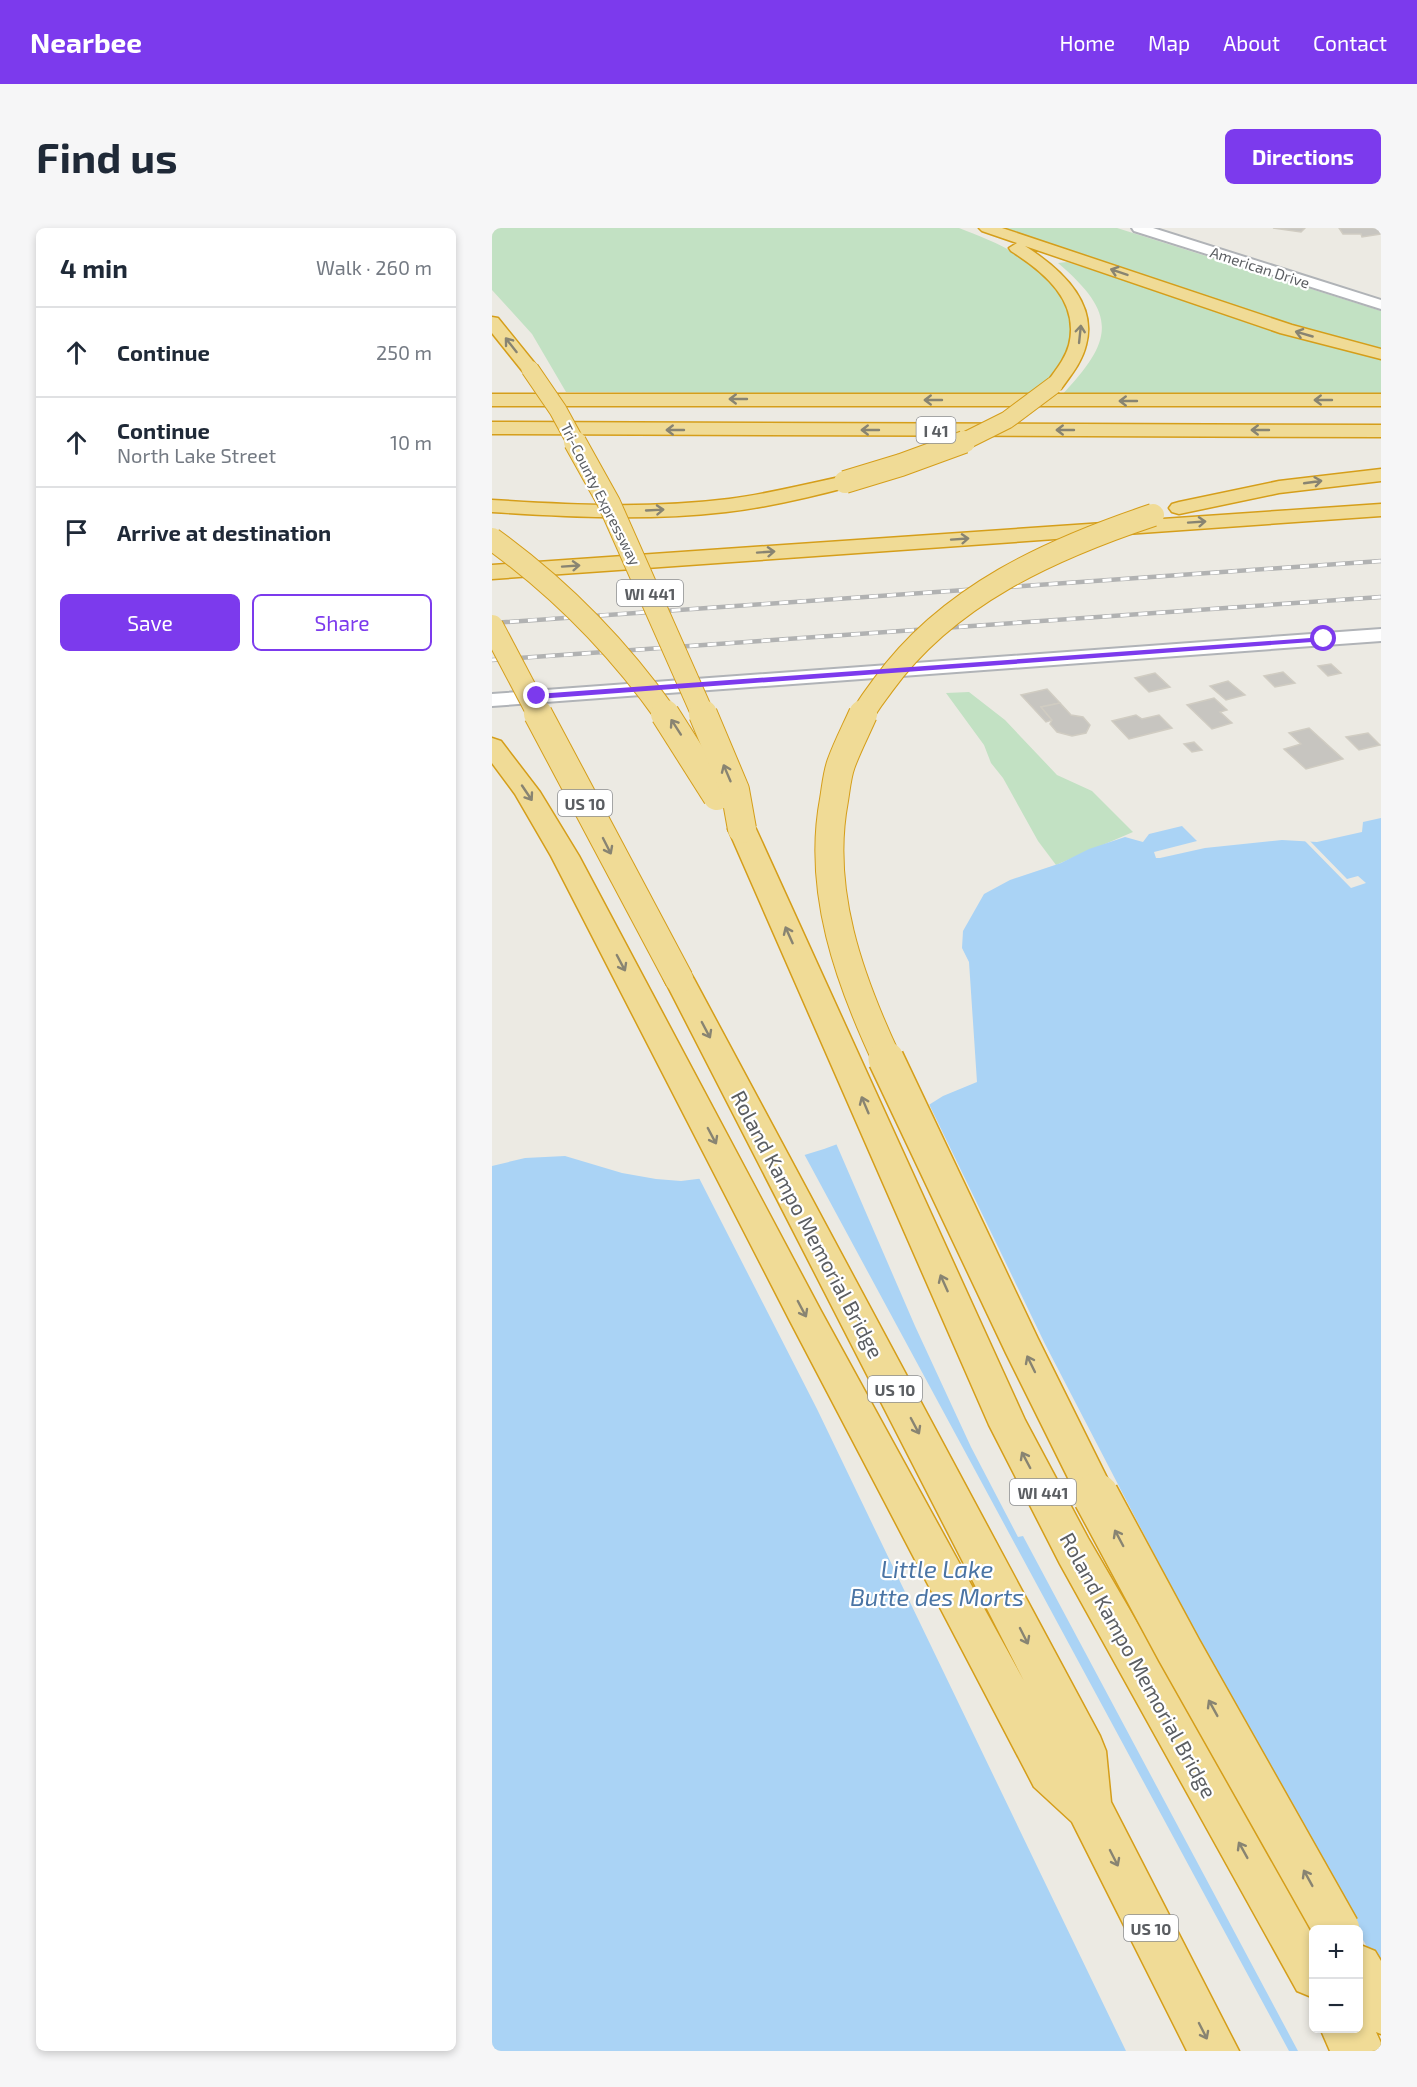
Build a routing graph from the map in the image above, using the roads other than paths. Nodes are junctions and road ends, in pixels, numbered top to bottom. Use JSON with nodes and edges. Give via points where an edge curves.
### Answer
{"nodes":[{"id":1,"x":975,"y":228,"type":"edge"},
{"id":2,"x":987,"y":228,"type":"edge"},
{"id":3,"x":1139,"y":228,"type":"edge"},
{"id":4,"x":1381,"y":305,"type":"edge"},
{"id":5,"x":492,"y":322,"type":"edge"},
{"id":6,"x":1381,"y":354,"type":"edge"},
{"id":7,"x":492,"y":400,"type":"edge"},
{"id":8,"x":1381,"y":400,"type":"edge"},
{"id":9,"x":492,"y":428,"type":"edge"},
{"id":10,"x":1381,"y":431,"type":"edge"},
{"id":11,"x":564,"y":451,"type":"dead end"},
{"id":12,"x":600,"y":451,"type":"dead end"},
{"id":13,"x":888,"y":451,"type":"dead end"},
{"id":14,"x":984,"y":451,"type":"dead end"},
{"id":15,"x":1381,"y":475,"type":"edge"},
{"id":16,"x":492,"y":506,"type":"edge"},
{"id":17,"x":1381,"y":510,"type":"edge"},
{"id":18,"x":492,"y":539,"type":"edge"},
{"id":19,"x":492,"y":572,"type":"edge"},
{"id":20,"x":492,"y":626,"type":"edge"},
{"id":21,"x":1381,"y":635,"type":"edge"},
{"id":22,"x":492,"y":700,"type":"edge"},
{"id":23,"x":492,"y":746,"type":"edge"},
{"id":24,"x":742,"y":829,"type":"junction"},
{"id":25,"x":813,"y":988,"type":"joint"},
{"id":26,"x":1088,"y":1806,"type":"junction"},
{"id":27,"x":1335,"y":1925,"type":"edge"},
{"id":28,"x":1309,"y":1965,"type":"edge"},
{"id":29,"x":1363,"y":1975,"type":"edge"},
{"id":30,"x":1381,"y":2008,"type":"edge"},
{"id":31,"x":1348,"y":2033,"type":"edge"},
{"id":32,"x":1214,"y":2051,"type":"edge"},
{"id":33,"x":1359,"y":2051,"type":"edge"}],
"edges":[{"from":16,"to":1,"type":"highway","one_way":true,"bridge":true,"via":[[595,511],[759,501],[909,464],[962,444],[1027,408],[1065,374],[1078,349],[1081,326],[1072,296],[1059,279],[1035,259]]},
{"from":6,"to":2,"type":"highway","one_way":true,"via":[[1286,329]]},
{"from":3,"to":4,"type":"street","name":"American Drive"},
{"from":24,"to":5,"type":"highway","name":"Tri-County Expressway","number":"WI 441","one_way":true,"bridge":true,"via":[[735,790],[614,513],[558,410]]},
{"from":8,"to":7,"type":"highway","one_way":true},
{"from":10,"to":9,"type":"highway","number":"I 41","one_way":true},
{"from":11,"to":12,"type":"highway"},
{"from":13,"to":14,"type":"highway","number":"I 41"},
{"from":27,"to":15,"type":"highway","one_way":true,"bridge":true,"via":[[1089,1482],[874,1033],[836,926],[828,878],[829,824],[845,751],[870,704],[913,647],[975,595],[1030,562],[1084,537],[1154,515],[1280,487]]},
{"from":19,"to":17,"type":"highway","one_way":true},
{"from":24,"to":18,"type":"highway","one_way":true,"bridge":true,"via":[[719,800],[662,705],[631,667],[542,575]]},
{"from":20,"to":26,"type":"highway","name":"Roland Kampo Memorial Bridge","number":"US 10","one_way":true,"bridge":true,"via":[[1084,1751]]},
{"from":21,"to":22,"type":"street"},
{"from":23,"to":26,"type":"highway","one_way":true,"via":[[528,792],[565,856],[1050,1772]]},
{"from":25,"to":24,"type":"highway","name":"Tri-County Expressway","number":"WI 441","one_way":true},
{"from":28,"to":25,"type":"highway","name":"Roland Kampo Memorial Bridge","number":"WI 441","one_way":true,"via":[[1074,1551],[1008,1425]]},
{"from":26,"to":32,"type":"highway","name":"Roland Kampo Memorial Bridge","number":"US 10","one_way":true},
{"from":29,"to":30,"type":"highway"},
{"from":31,"to":33,"type":"highway"}]}
